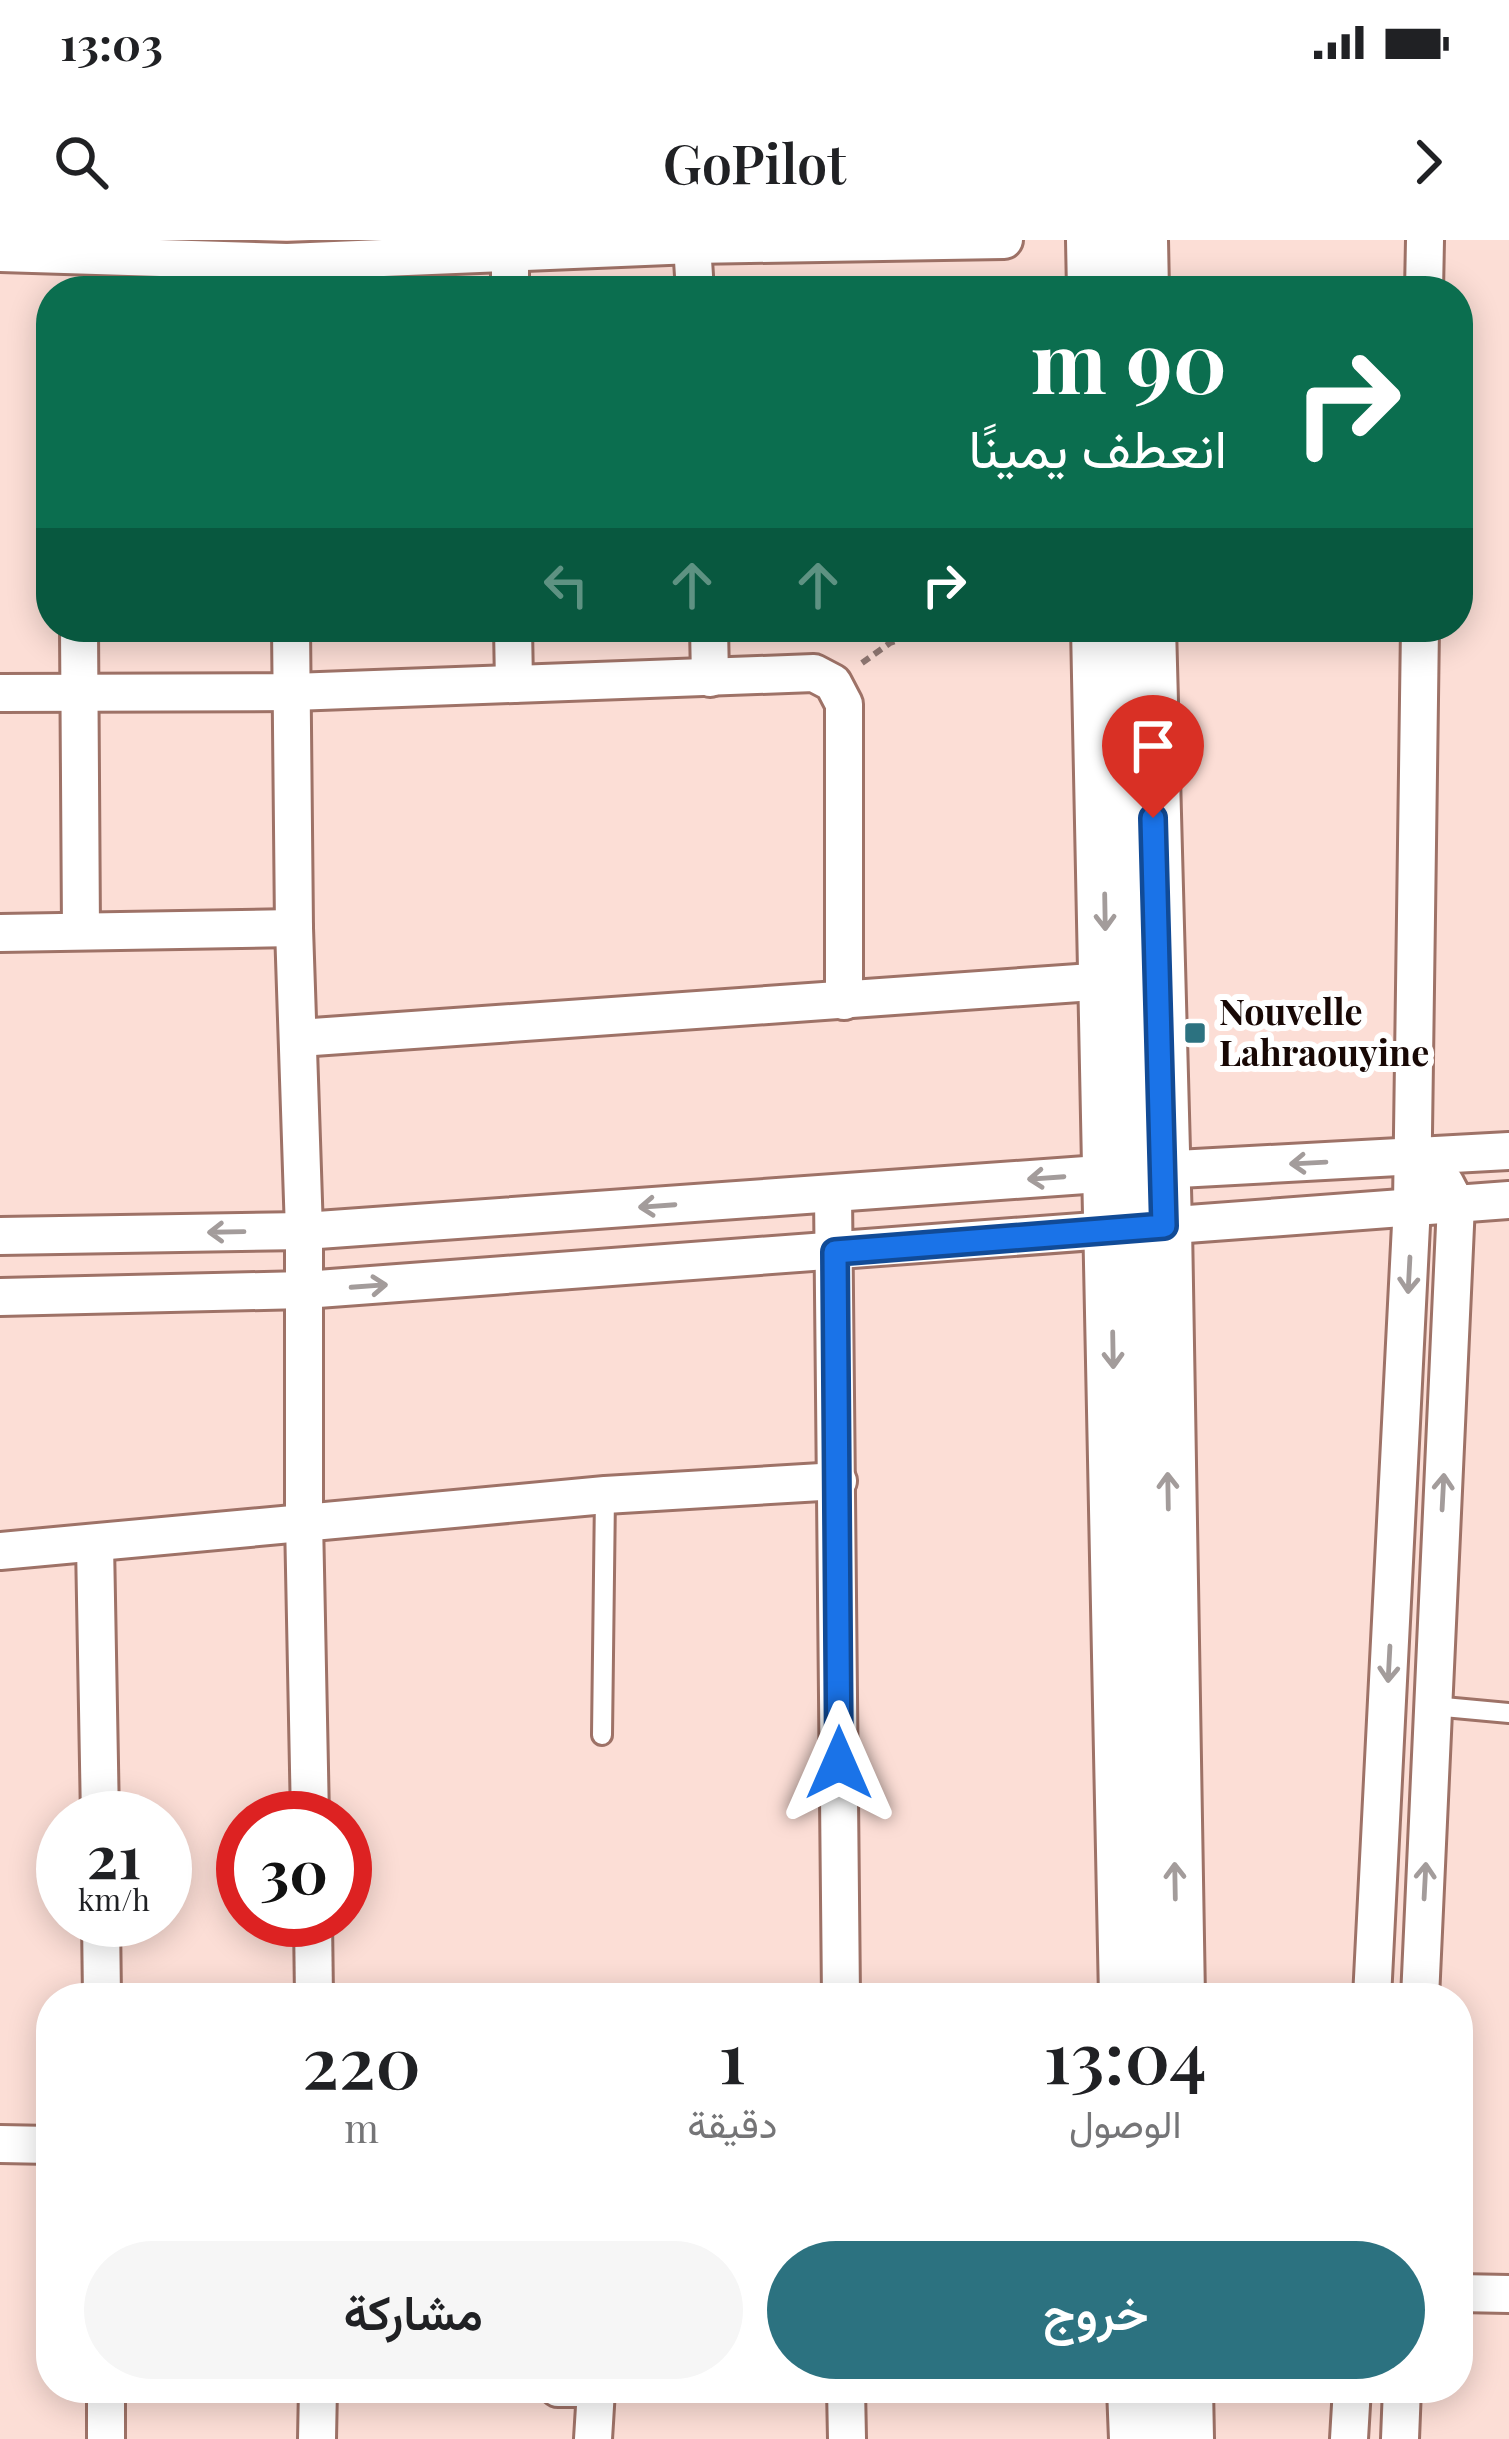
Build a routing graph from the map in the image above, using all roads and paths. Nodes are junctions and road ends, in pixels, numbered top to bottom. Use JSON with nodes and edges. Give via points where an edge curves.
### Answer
{"nodes":[{"id":1,"x":1004,"y":240,"type":"edge"},
{"id":2,"x":1094,"y":240,"type":"edge"},
{"id":3,"x":1140,"y":240,"type":"edge"},
{"id":4,"x":1424,"y":240,"type":"edge"},
{"id":5,"x":692,"y":245,"type":"junction"},
{"id":6,"x":0,"y":253,"type":"edge"},
{"id":7,"x":510,"y":273,"type":"edge"},
{"id":8,"x":71,"y":275,"type":"edge"},
{"id":9,"x":179,"y":276,"type":"edge"},
{"id":10,"x":343,"y":276,"type":"edge"},
{"id":11,"x":693,"y":276,"type":"edge"},
{"id":12,"x":1095,"y":276,"type":"edge"},
{"id":13,"x":1141,"y":276,"type":"edge"},
{"id":14,"x":1424,"y":276,"type":"edge"},
{"id":15,"x":79,"y":642,"type":"edge"},
{"id":16,"x":291,"y":642,"type":"edge"},
{"id":17,"x":513,"y":642,"type":"edge"},
{"id":18,"x":709,"y":642,"type":"edge"},
{"id":19,"x":893,"y":642,"type":"edge"},
{"id":20,"x":1099,"y":642,"type":"edge"},
{"id":21,"x":1148,"y":642,"type":"edge"},
{"id":22,"x":1420,"y":642,"type":"edge"},
{"id":23,"x":710,"y":678,"type":"junction"},
{"id":24,"x":833,"y":683,"type":"junction"},
{"id":25,"x":514,"y":685,"type":"junction"},
{"id":26,"x":293,"y":692,"type":"junction"},
{"id":27,"x":0,"y":693,"type":"edge"},
{"id":28,"x":80,"y":694,"type":"junction"},
{"id":29,"x":294,"y":928,"type":"junction"},
{"id":30,"x":81,"y":930,"type":"junction"},
{"id":31,"x":0,"y":933,"type":"edge"},
{"id":32,"x":1107,"y":982,"type":"junction"},
{"id":33,"x":844,"y":1000,"type":"junction"},
{"id":34,"x":299,"y":1038,"type":"junction"},
{"id":35,"x":1509,"y":1151,"type":"edge"},
{"id":36,"x":1413,"y":1158,"type":"junction"},
{"id":37,"x":1136,"y":1172,"type":"junction"},
{"id":38,"x":832,"y":1193,"type":"junction"},
{"id":39,"x":1509,"y":1200,"type":"edge"},
{"id":40,"x":1456,"y":1204,"type":"junction"},
{"id":41,"x":1412,"y":1205,"type":"junction"},
{"id":42,"x":1164,"y":1226,"type":"junction"},
{"id":43,"x":304,"y":1231,"type":"junction"},
{"id":44,"x":1110,"y":1233,"type":"junction"},
{"id":45,"x":0,"y":1236,"type":"edge"},
{"id":46,"x":835,"y":1252,"type":"junction"},
{"id":47,"x":304,"y":1290,"type":"junction"},
{"id":48,"x":0,"y":1298,"type":"edge"},
{"id":49,"x":838,"y":1481,"type":"junction"},
{"id":50,"x":605,"y":1495,"type":"junction"},
{"id":51,"x":304,"y":1520,"type":"junction"},
{"id":52,"x":95,"y":1544,"type":"junction"},
{"id":53,"x":0,"y":1551,"type":"edge"},
{"id":54,"x":1433,"y":1706,"type":"junction"},
{"id":55,"x":1509,"y":1713,"type":"edge"},
{"id":56,"x":602,"y":1735,"type":"dead end"},
{"id":57,"x":1147,"y":1742,"type":"junction"},
{"id":58,"x":100,"y":1791,"type":"edge"},
{"id":59,"x":309,"y":1791,"type":"edge"},
{"id":60,"x":101,"y":1947,"type":"edge"},
{"id":61,"x":313,"y":1947,"type":"edge"},
{"id":62,"x":102,"y":1983,"type":"edge"},
{"id":63,"x":314,"y":1983,"type":"edge"},
{"id":64,"x":841,"y":1983,"type":"edge"},
{"id":65,"x":1128,"y":1983,"type":"edge"},
{"id":66,"x":1175,"y":1983,"type":"edge"},
{"id":67,"x":1373,"y":1983,"type":"edge"},
{"id":68,"x":1421,"y":1983,"type":"edge"},
{"id":69,"x":0,"y":2144,"type":"edge"},
{"id":70,"x":36,"y":2144,"type":"edge"},
{"id":71,"x":1473,"y":2293,"type":"edge"},
{"id":72,"x":1509,"y":2294,"type":"edge"},
{"id":73,"x":106,"y":2403,"type":"edge"},
{"id":74,"x":317,"y":2403,"type":"edge"},
{"id":75,"x":597,"y":2403,"type":"edge"},
{"id":76,"x":846,"y":2403,"type":"edge"},
{"id":77,"x":1135,"y":2403,"type":"edge"},
{"id":78,"x":1185,"y":2403,"type":"edge"},
{"id":79,"x":1351,"y":2403,"type":"edge"},
{"id":80,"x":1401,"y":2403,"type":"edge"},
{"id":81,"x":106,"y":2439,"type":"edge"},
{"id":82,"x":317,"y":2439,"type":"edge"},
{"id":83,"x":593,"y":2439,"type":"edge"},
{"id":84,"x":847,"y":2439,"type":"edge"},
{"id":85,"x":1136,"y":2439,"type":"edge"},
{"id":86,"x":1186,"y":2439,"type":"edge"},
{"id":87,"x":1349,"y":2439,"type":"edge"},
{"id":88,"x":1400,"y":2439,"type":"edge"}],
"edges":[{"from":1,"to":5,"type":"street"},
{"from":2,"to":12,"type":"street"},
{"from":3,"to":13,"type":"street"},
{"from":4,"to":14,"type":"street"},
{"from":5,"to":7,"type":"street"},
{"from":5,"to":11,"type":"street"},
{"from":6,"to":8,"type":"street"},
{"from":7,"to":10,"type":"street"},
{"from":8,"to":9,"type":"street"},
{"from":15,"to":28,"type":"street"},
{"from":16,"to":26,"type":"street"},
{"from":17,"to":25,"type":"street"},
{"from":18,"to":23,"type":"street"},
{"from":19,"to":24,"type":"path"},
{"from":20,"to":32,"type":"street","one_way":true},
{"from":21,"to":37,"type":"street"},
{"from":22,"to":36,"type":"street"},
{"from":23,"to":24,"type":"street","via":[[799,671]]},
{"from":23,"to":25,"type":"street"},
{"from":24,"to":33,"type":"street","via":[[844,704]]},
{"from":25,"to":26,"type":"street"},
{"from":26,"to":28,"type":"street"},
{"from":26,"to":29,"type":"street"},
{"from":27,"to":28,"type":"street"},
{"from":28,"to":30,"type":"street"},
{"from":29,"to":30,"type":"street"},
{"from":29,"to":34,"type":"street"},
{"from":30,"to":31,"type":"street"},
{"from":32,"to":33,"type":"street"},
{"from":32,"to":37,"type":"street"},
{"from":33,"to":34,"type":"street"},
{"from":34,"to":43,"type":"street"},
{"from":35,"to":36,"type":"street"},
{"from":36,"to":37,"type":"street","one_way":true},
{"from":36,"to":40,"type":"street","via":[[1438,1174]]},
{"from":36,"to":41,"type":"street"},
{"from":37,"to":38,"type":"street","one_way":true},
{"from":37,"to":42,"type":"street"},
{"from":37,"to":44,"type":"street"},
{"from":38,"to":43,"type":"street","one_way":true},
{"from":38,"to":46,"type":"street"},
{"from":39,"to":40,"type":"street"},
{"from":40,"to":41,"type":"street"},
{"from":54,"to":40,"type":"street","one_way":true},
{"from":41,"to":42,"type":"street"},
{"from":41,"to":67,"type":"street","one_way":true},
{"from":42,"to":44,"type":"street"},
{"from":57,"to":42,"type":"street","one_way":true},
{"from":43,"to":45,"type":"street","one_way":true},
{"from":43,"to":47,"type":"street"},
{"from":44,"to":46,"type":"street"},
{"from":44,"to":57,"type":"street","one_way":true},
{"from":47,"to":46,"type":"street","one_way":true},
{"from":46,"to":49,"type":"street"},
{"from":47,"to":48,"type":"street"},
{"from":47,"to":51,"type":"street"},
{"from":49,"to":50,"type":"street"},
{"from":49,"to":64,"type":"street"},
{"from":50,"to":51,"type":"street"},
{"from":50,"to":56,"type":"lane"},
{"from":51,"to":52,"type":"street"},
{"from":51,"to":59,"type":"street"},
{"from":52,"to":53,"type":"street"},
{"from":52,"to":58,"type":"street"},
{"from":54,"to":55,"type":"lane"},
{"from":68,"to":54,"type":"street","one_way":true},
{"from":57,"to":65,"type":"street"},
{"from":66,"to":57,"type":"street","one_way":true},
{"from":60,"to":62,"type":"street"},
{"from":61,"to":63,"type":"street"},
{"from":69,"to":70,"type":"street"},
{"from":71,"to":72,"type":"street"},
{"from":73,"to":81,"type":"street"},
{"from":74,"to":82,"type":"street"},
{"from":75,"to":83,"type":"street"},
{"from":76,"to":84,"type":"street"},
{"from":77,"to":85,"type":"street"},
{"from":78,"to":86,"type":"street"},
{"from":79,"to":87,"type":"street"},
{"from":80,"to":88,"type":"street"}]}
